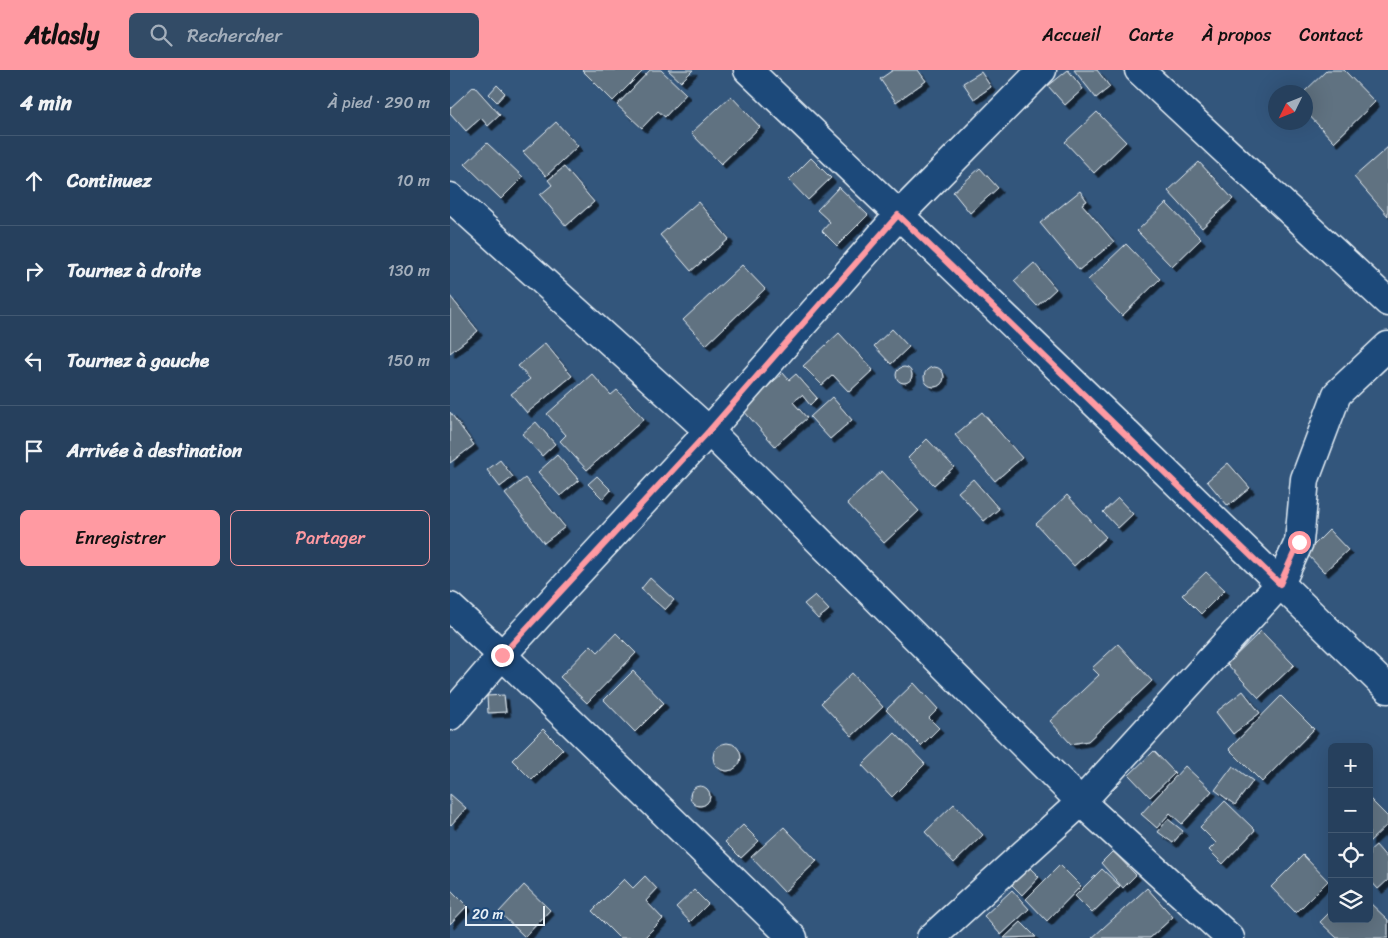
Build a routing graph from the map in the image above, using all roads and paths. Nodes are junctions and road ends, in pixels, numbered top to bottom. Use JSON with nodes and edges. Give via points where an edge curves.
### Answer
{"nodes":[{"id":1,"x":748,"y":70,"type":"edge"},
{"id":2,"x":1042,"y":70,"type":"edge"},
{"id":3,"x":1139,"y":70,"type":"edge"},
{"id":4,"x":450,"y":197,"type":"edge"},
{"id":5,"x":898,"y":215,"type":"junction"},
{"id":6,"x":1388,"y":302,"type":"edge"},
{"id":7,"x":1388,"y":346,"type":"edge"},
{"id":8,"x":709,"y":431,"type":"junction"},
{"id":9,"x":1280,"y":584,"type":"junction"},
{"id":10,"x":450,"y":607,"type":"edge"},
{"id":11,"x":502,"y":655,"type":"junction"},
{"id":12,"x":1388,"y":689,"type":"edge"},
{"id":13,"x":450,"y":716,"type":"edge"},
{"id":14,"x":1082,"y":802,"type":"junction"},
{"id":15,"x":793,"y":938,"type":"edge"},
{"id":16,"x":931,"y":938,"type":"edge"},
{"id":17,"x":1230,"y":938,"type":"edge"}],
"edges":[{"from":1,"to":5,"type":"street"},
{"from":2,"to":5,"type":"street"},
{"from":3,"to":6,"type":"street"},
{"from":4,"to":8,"type":"street"},
{"from":5,"to":8,"type":"street"},
{"from":5,"to":9,"type":"street"},
{"from":7,"to":9,"type":"street","via":[[1337,394],[1305,479],[1299,542]]},
{"from":8,"to":11,"type":"street"},
{"from":8,"to":14,"type":"street"},
{"from":9,"to":12,"type":"street"},
{"from":9,"to":14,"type":"street"},
{"from":10,"to":11,"type":"street"},
{"from":11,"to":13,"type":"street"},
{"from":11,"to":15,"type":"street"},
{"from":14,"to":16,"type":"street"},
{"from":14,"to":17,"type":"street"}]}
